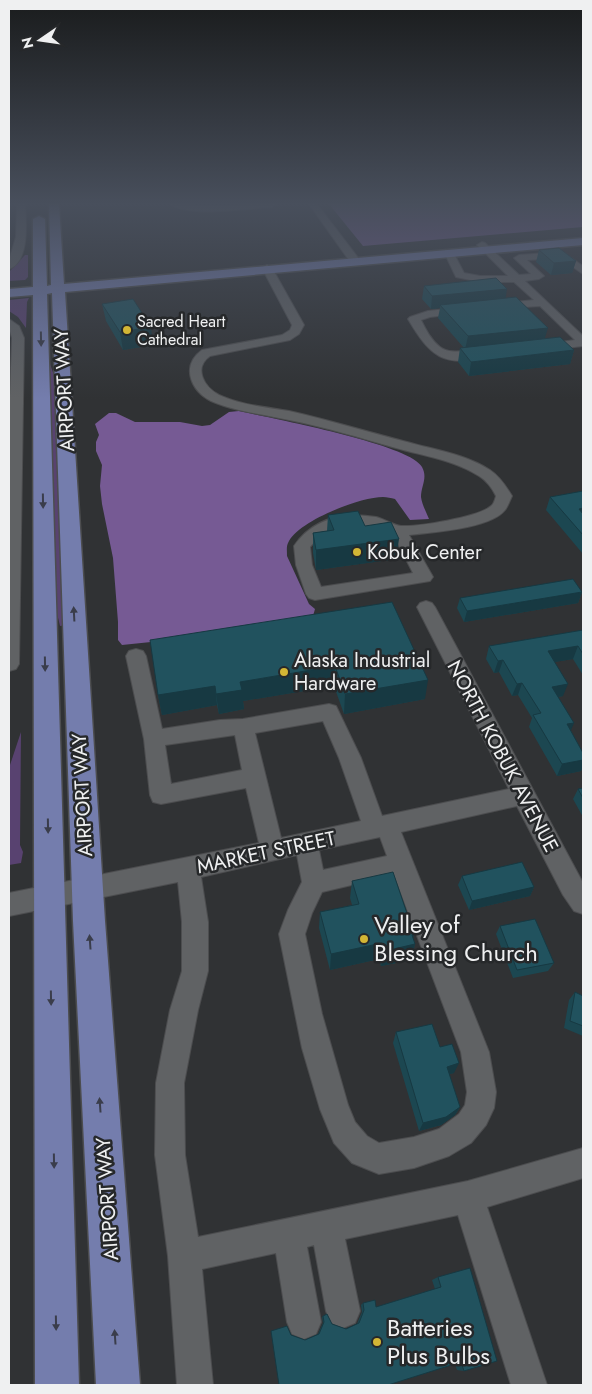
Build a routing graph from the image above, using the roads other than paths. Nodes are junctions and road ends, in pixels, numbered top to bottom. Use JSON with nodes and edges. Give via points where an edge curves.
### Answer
{"nodes":[{"id":1,"x":47,"y":269,"type":"edge"},
{"id":2,"x":50,"y":269,"type":"edge"},
{"id":3,"x":233,"y":269,"type":"edge"},
{"id":4,"x":254,"y":269,"type":"edge"},
{"id":5,"x":268,"y":269,"type":"edge"},
{"id":6,"x":457,"y":269,"type":"edge"},
{"id":7,"x":507,"y":269,"type":"edge"},
{"id":8,"x":531,"y":269,"type":"edge"},
{"id":9,"x":516,"y":278,"type":"junction"},
{"id":10,"x":9,"y":286,"type":"edge"},
{"id":11,"x":49,"y":286,"type":"junction"},
{"id":12,"x":9,"y":293,"type":"edge"},
{"id":13,"x":542,"y":303,"type":"junction"},
{"id":14,"x":576,"y":320,"type":"dead end"},
{"id":15,"x":9,"y":322,"type":"edge"},
{"id":16,"x":561,"y":322,"type":"junction"},
{"id":17,"x":583,"y":343,"type":"edge"},
{"id":18,"x":527,"y":349,"type":"edge"},
{"id":19,"x":499,"y":352,"type":"edge"},
{"id":20,"x":12,"y":438,"type":"edge"},
{"id":21,"x":11,"y":520,"type":"edge"},
{"id":22,"x":399,"y":531,"type":"junction"},
{"id":23,"x":426,"y":607,"type":"dead end"},
{"id":24,"x":9,"y":617,"type":"edge"},
{"id":25,"x":136,"y":656,"type":"dead end"},
{"id":26,"x":9,"y":664,"type":"edge"},
{"id":27,"x":243,"y":727,"type":"junction"},
{"id":28,"x":154,"y":739,"type":"junction"},
{"id":29,"x":255,"y":777,"type":"junction"},
{"id":30,"x":523,"y":795,"type":"junction"},
{"id":31,"x":381,"y":827,"type":"junction"},
{"id":32,"x":306,"y":843,"type":"junction"},
{"id":33,"x":272,"y":850,"type":"junction"},
{"id":34,"x":401,"y":863,"type":"junction"},
{"id":35,"x":188,"y":869,"type":"junction"},
{"id":36,"x":314,"y":883,"type":"junction"},
{"id":37,"x":87,"y":890,"type":"junction"},
{"id":38,"x":49,"y":897,"type":"junction"},
{"id":39,"x":583,"y":903,"type":"edge"},
{"id":40,"x":9,"y":904,"type":"edge"},
{"id":41,"x":583,"y":1163,"type":"edge"},
{"id":42,"x":468,"y":1197,"type":"junction"},
{"id":43,"x":326,"y":1226,"type":"junction"},
{"id":44,"x":289,"y":1234,"type":"junction"},
{"id":45,"x":184,"y":1256,"type":"junction"},
{"id":46,"x":343,"y":1310,"type":"dead end"},
{"id":47,"x":304,"y":1322,"type":"dead end"},
{"id":48,"x":58,"y":1385,"type":"edge"},
{"id":49,"x":118,"y":1385,"type":"edge"},
{"id":50,"x":195,"y":1385,"type":"edge"},
{"id":51,"x":529,"y":1385,"type":"edge"}],
"edges":[{"from":1,"to":11,"type":"main road","name":"AIRPORT WAY"},
{"from":2,"to":11,"type":"main road","name":"AIRPORT WAY"},
{"from":3,"to":11,"type":"main road"},
{"from":4,"to":11,"type":"main road"},
{"from":5,"to":22,"type":"street","via":[[298,325],[295,332],[286,338],[199,356],[195,364],[198,383],[205,392],[220,400],[301,418],[459,461],[484,474],[498,485],[504,496],[499,508],[486,516],[464,523]]},
{"from":6,"to":9,"type":"street","via":[[460,276],[485,280]]},
{"from":7,"to":9,"type":"street"},
{"from":8,"to":9,"type":"street","via":[[539,276]]},
{"from":9,"to":13,"type":"street"},
{"from":10,"to":11,"type":"main road"},
{"from":11,"to":12,"type":"main road"},
{"from":37,"to":11,"type":"main road","name":"AIRPORT WAY","one_way":true},
{"from":11,"to":38,"type":"main road","name":"AIRPORT WAY","one_way":true},
{"from":13,"to":16,"type":"street"},
{"from":13,"to":19,"type":"street","via":[[428,314],[414,319],[425,339],[442,355]]},
{"from":14,"to":16,"type":"street"},
{"from":15,"to":20,"type":"street","via":[[18,338]]},
{"from":16,"to":17,"type":"street"},
{"from":17,"to":18,"type":"street"},
{"from":20,"to":21,"type":"street"},
{"from":21,"to":24,"type":"street"},
{"from":22,"to":22,"type":"street","via":[[424,577],[316,594],[304,565],[302,546],[315,531],[346,520],[376,522]]},
{"from":23,"to":30,"type":"street","name":"NORTH KOBUK AVENUE"},
{"from":24,"to":26,"type":"street"},
{"from":25,"to":28,"type":"street"},
{"from":27,"to":28,"type":"street"},
{"from":27,"to":29,"type":"street"},
{"from":27,"to":31,"type":"street","via":[[329,712]]},
{"from":28,"to":29,"type":"street","via":[[161,795]]},
{"from":29,"to":33,"type":"street"},
{"from":30,"to":31,"type":"street","name":"MARKET STREET"},
{"from":30,"to":39,"type":"street","name":"NORTH KOBUK AVENUE"},
{"from":31,"to":32,"type":"street","name":"MARKET STREET"},
{"from":31,"to":34,"type":"street"},
{"from":32,"to":33,"type":"street","name":"MARKET STREET"},
{"from":32,"to":36,"type":"street"},
{"from":33,"to":35,"type":"street","name":"MARKET STREET"},
{"from":34,"to":36,"type":"street"},
{"from":34,"to":36,"type":"street","via":[[475,1052],[482,1078],[477,1114],[466,1129],[447,1141],[408,1155],[376,1159],[356,1147],[342,1131],[326,1085],[292,934]]},
{"from":35,"to":37,"type":"street","name":"MARKET STREET"},
{"from":35,"to":45,"type":"street","via":[[196,922],[195,971],[170,1083],[170,1155]]},
{"from":37,"to":38,"type":"street","name":"MARKET STREET"},
{"from":49,"to":37,"type":"main road","name":"AIRPORT WAY","one_way":true},
{"from":38,"to":40,"type":"street","name":"MARKET STREET"},
{"from":38,"to":48,"type":"main road","name":"AIRPORT WAY","one_way":true},
{"from":41,"to":42,"type":"street"},
{"from":42,"to":43,"type":"street"},
{"from":42,"to":51,"type":"street"},
{"from":43,"to":44,"type":"street"},
{"from":43,"to":46,"type":"street"},
{"from":44,"to":45,"type":"street"},
{"from":44,"to":47,"type":"street"},
{"from":45,"to":50,"type":"street"}]}
